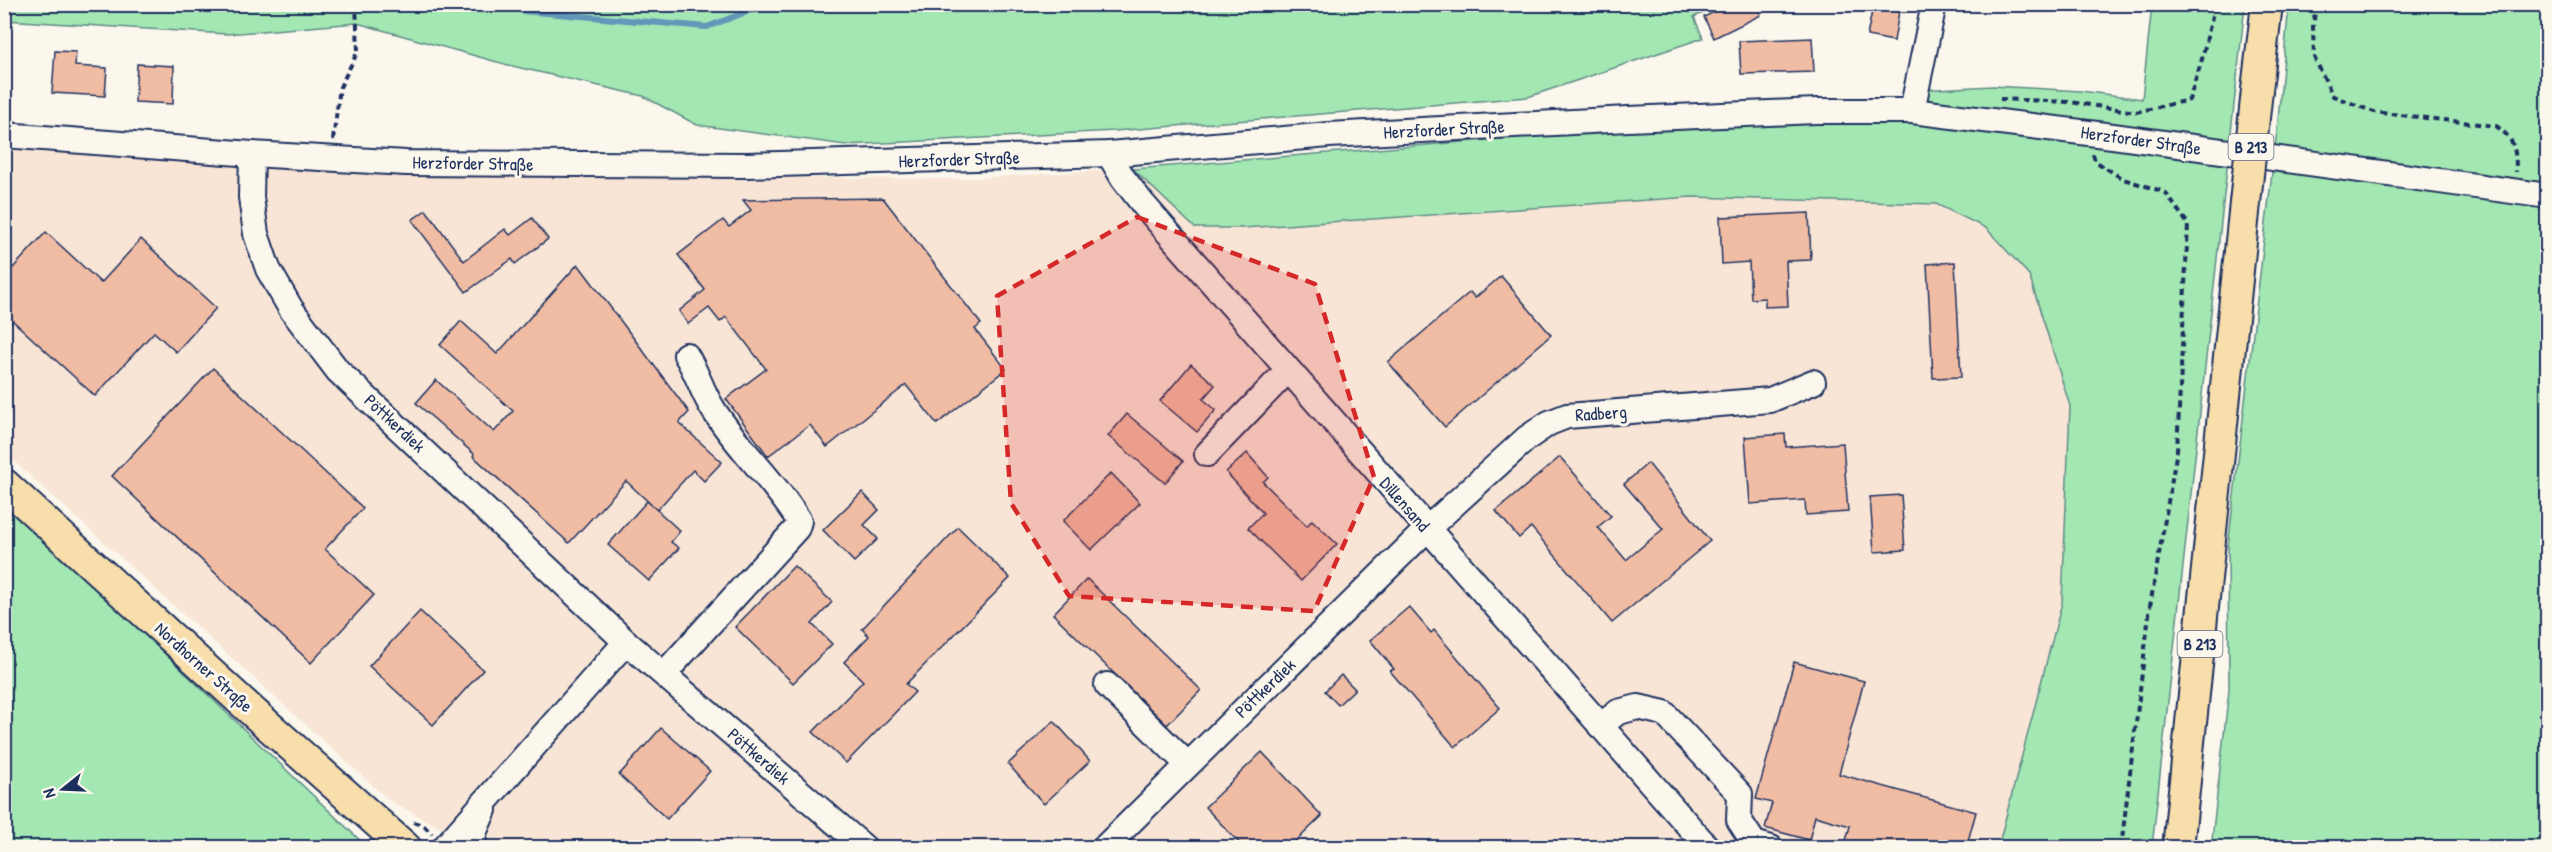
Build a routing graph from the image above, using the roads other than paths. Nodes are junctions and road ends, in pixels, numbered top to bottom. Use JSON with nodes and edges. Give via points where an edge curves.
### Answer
{"nodes":[{"id":1,"x":1934,"y":4,"type":"edge"},
{"id":2,"x":2267,"y":4,"type":"edge"},
{"id":3,"x":1912,"y":111,"type":"junction"},
{"id":4,"x":4,"y":135,"type":"edge"},
{"id":5,"x":252,"y":154,"type":"junction"},
{"id":6,"x":1109,"y":154,"type":"junction"},
{"id":7,"x":2547,"y":196,"type":"edge"},
{"id":8,"x":686,"y":355,"type":"dead end"},
{"id":9,"x":1288,"y":370,"type":"junction"},
{"id":10,"x":1813,"y":381,"type":"dead end"},
{"id":11,"x":1207,"y":454,"type":"dead end"},
{"id":12,"x":4,"y":484,"type":"edge"},
{"id":13,"x":1427,"y":529,"type":"junction"},
{"id":14,"x":626,"y":642,"type":"junction"},
{"id":15,"x":664,"y":674,"type":"junction"},
{"id":16,"x":1107,"y":685,"type":"dead end"},
{"id":17,"x":1600,"y":726,"type":"junction"},
{"id":18,"x":1187,"y":764,"type":"junction"},
{"id":19,"x":488,"y":800,"type":"junction"},
{"id":20,"x":406,"y":848,"type":"edge"},
{"id":21,"x":444,"y":848,"type":"edge"},
{"id":22,"x":473,"y":848,"type":"edge"},
{"id":23,"x":865,"y":848,"type":"edge"},
{"id":24,"x":1104,"y":848,"type":"edge"},
{"id":25,"x":1708,"y":848,"type":"edge"},
{"id":26,"x":1771,"y":848,"type":"edge"},
{"id":27,"x":2178,"y":848,"type":"edge"}],
"edges":[{"from":1,"to":3,"type":"street"},
{"from":2,"to":27,"type":"main road","number":"B 213","bridge":true},
{"from":3,"to":6,"type":"street","name":"Herzforder Straße","via":[[1816,111],[1329,135]]},
{"from":3,"to":7,"type":"street","name":"Herzforder Straße"},
{"from":4,"to":5,"type":"street","name":"Herzforder Straße"},
{"from":5,"to":6,"type":"street","name":"Herzforder Straße","via":[[406,163],[746,165]]},
{"from":5,"to":14,"type":"street","name":"Pöttkerdiek","via":[[251,197],[268,269],[291,309],[338,371]]},
{"from":6,"to":9,"type":"street","name":"Dillensand","via":[[1143,204]]},
{"from":8,"to":15,"type":"street","via":[[712,408],[799,521]]},
{"from":9,"to":11,"type":"street"},
{"from":9,"to":13,"type":"street","name":"Dillensand"},
{"from":10,"to":13,"type":"street","name":"Radberg","via":[[1770,400],[1567,416],[1527,438]]},
{"from":12,"to":20,"type":"main road","name":"Nordhorner Straße"},
{"from":13,"to":17,"type":"street","name":"Dillensand"},
{"from":13,"to":18,"type":"street","name":"Pöttkerdiek"},
{"from":14,"to":15,"type":"street","name":"Pöttkerdiek"},
{"from":14,"to":19,"type":"street"},
{"from":15,"to":23,"type":"street","name":"Pöttkerdiek"},
{"from":16,"to":18,"type":"street"},
{"from":17,"to":25,"type":"street","name":"Dillensand"},
{"from":17,"to":26,"type":"street","via":[[1618,712],[1638,707],[1664,713],[1740,794],[1738,820],[1754,843]]},
{"from":18,"to":24,"type":"street","name":"Pöttkerdiek"},
{"from":19,"to":21,"type":"street"},
{"from":19,"to":22,"type":"street","via":[[474,833]]}]}
